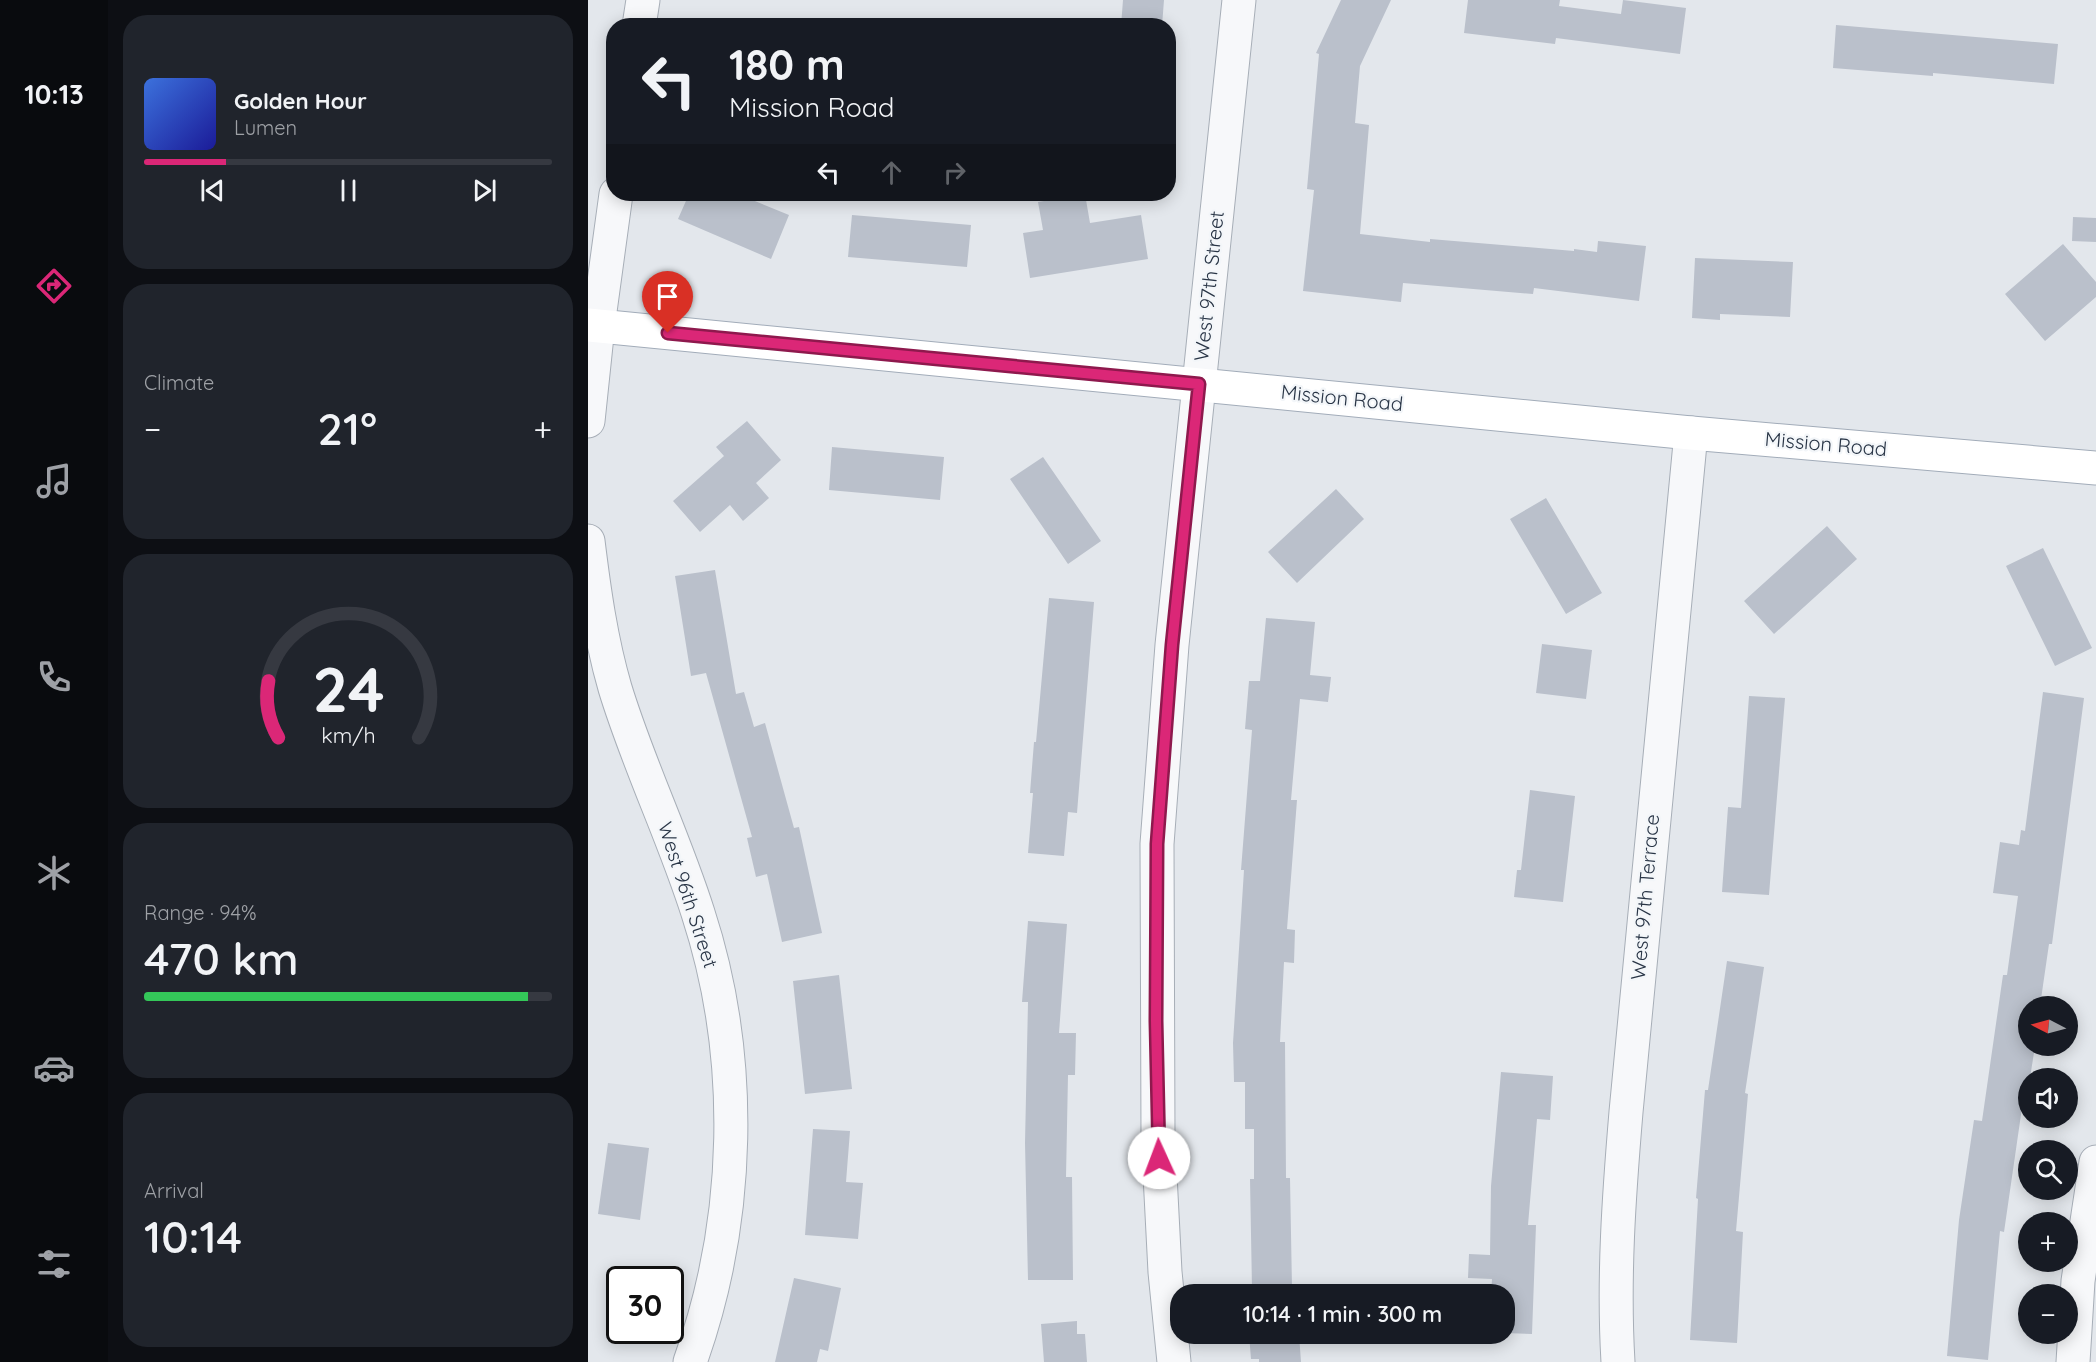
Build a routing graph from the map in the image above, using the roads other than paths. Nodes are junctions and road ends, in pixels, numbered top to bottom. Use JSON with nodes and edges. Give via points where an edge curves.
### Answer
{"nodes":[{"id":1,"x":643,"y":0,"type":"edge"},
{"id":2,"x":1239,"y":0,"type":"edge"},
{"id":3,"x":640,"y":18,"type":"edge"},
{"id":4,"x":615,"y":201,"type":"edge"},
{"id":5,"x":593,"y":326,"type":"edge"},
{"id":6,"x":1199,"y":384,"type":"junction"},
{"id":7,"x":588,"y":421,"type":"edge"},
{"id":8,"x":1691,"y":433,"type":"junction"},
{"id":9,"x":2096,"y":468,"type":"edge"},
{"id":10,"x":588,"y":541,"type":"edge"},
{"id":11,"x":2096,"y":1162,"type":"edge"},
{"id":12,"x":690,"y":1362,"type":"edge"},
{"id":13,"x":1174,"y":1362,"type":"edge"},
{"id":14,"x":1618,"y":1362,"type":"edge"},
{"id":15,"x":2073,"y":1362,"type":"edge"}],
"edges":[{"from":1,"to":3,"type":"street"},
{"from":2,"to":6,"type":"street","name":"West 97th Street"},
{"from":4,"to":5,"type":"street"},
{"from":5,"to":6,"type":"main road","name":"Mission Road"},
{"from":5,"to":7,"type":"street"},
{"from":6,"to":8,"type":"main road","name":"Mission Road"},
{"from":6,"to":13,"type":"street","name":"West 97th Street","via":[[1172,645],[1157,844],[1158,1136]]},
{"from":8,"to":9,"type":"main road","name":"Mission Road"},
{"from":8,"to":14,"type":"street","name":"West 97th Terrace","via":[[1623,1146],[1617,1226]]},
{"from":10,"to":12,"type":"street","name":"West 96th Street","via":[[596,605],[615,688],[699,913],[715,976],[728,1056],[731,1138],[724,1224],[705,1320]]},
{"from":11,"to":15,"type":"street","via":[[2078,1281]]}]}
